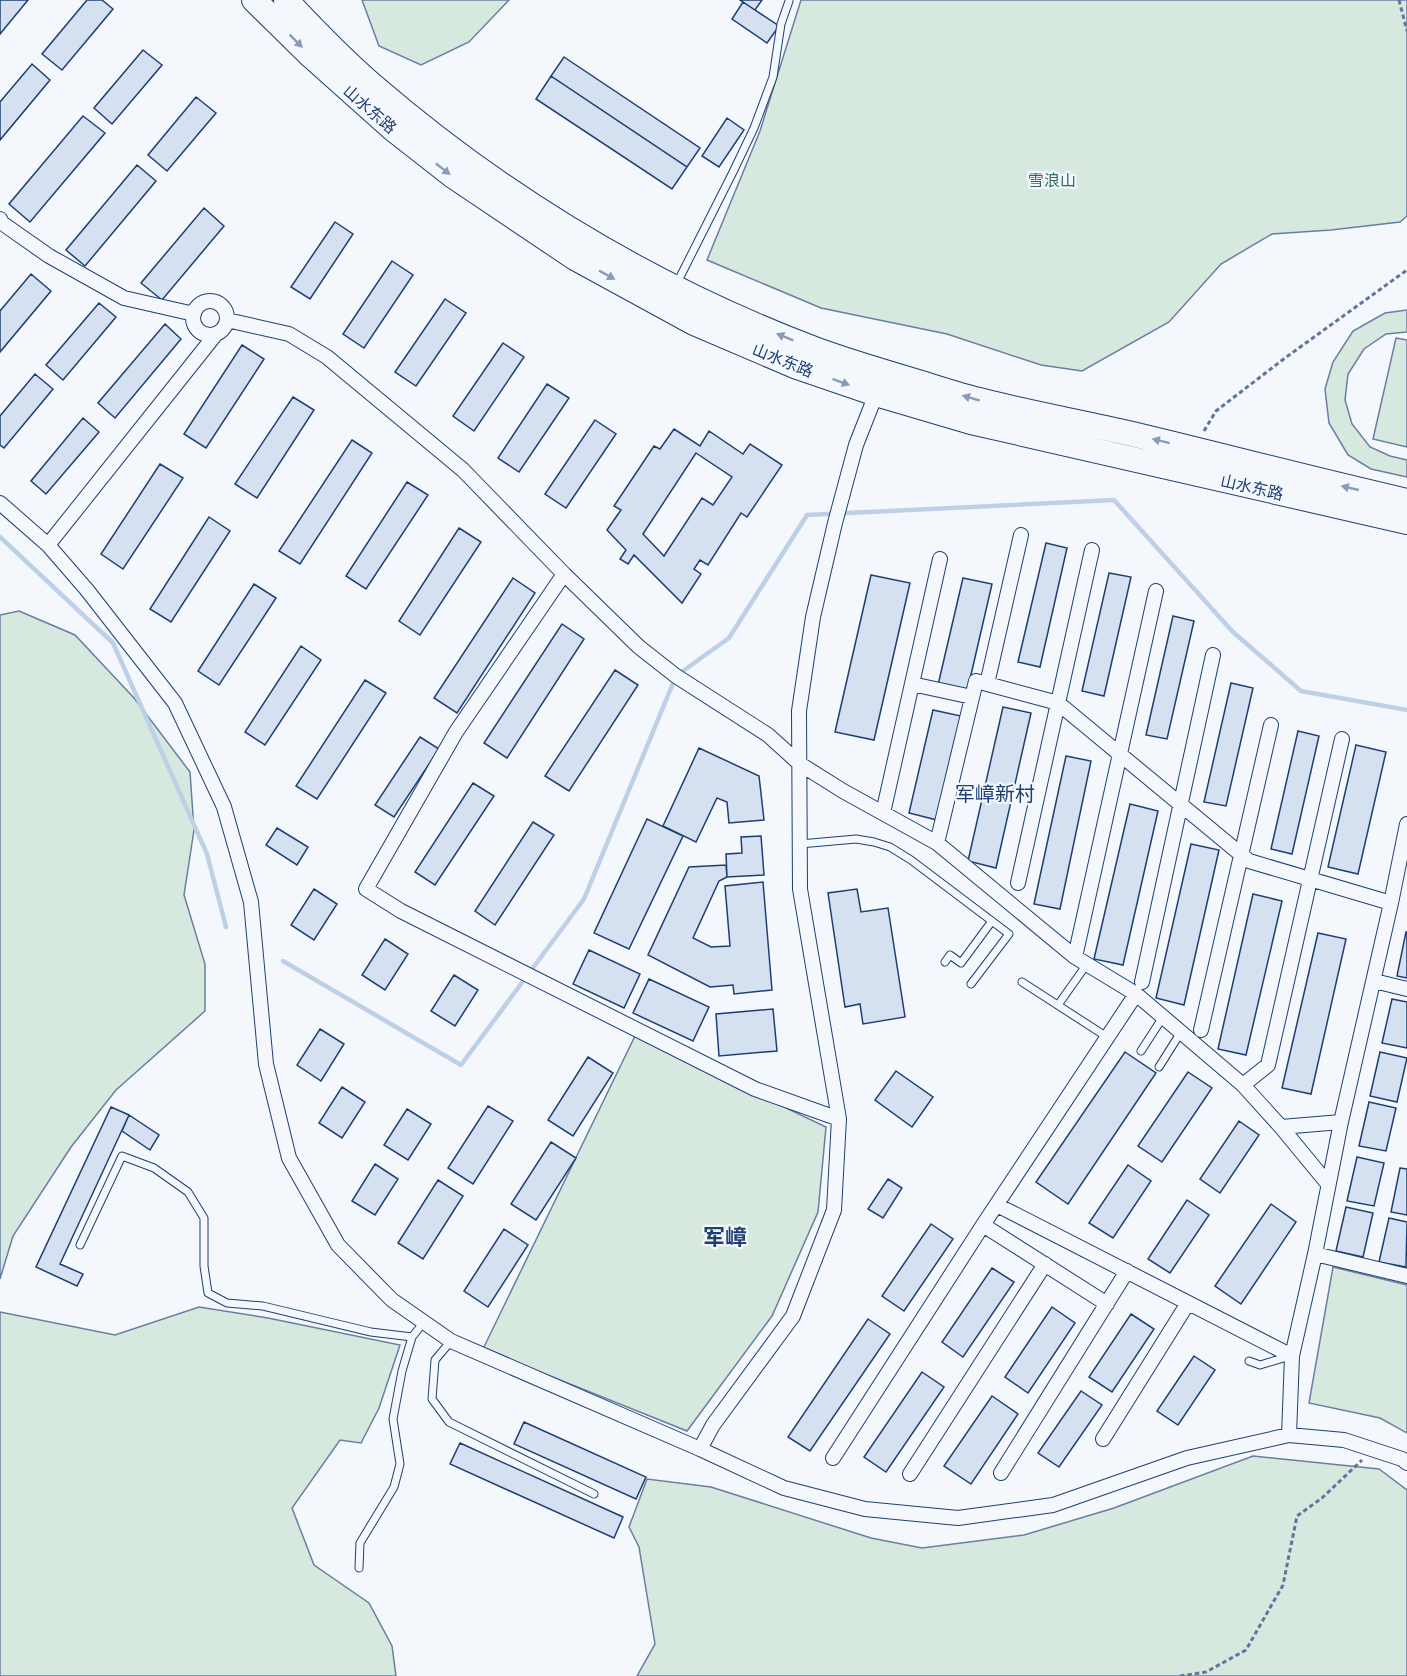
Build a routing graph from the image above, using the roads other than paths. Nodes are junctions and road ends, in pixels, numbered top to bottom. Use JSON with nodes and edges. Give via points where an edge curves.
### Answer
{"nodes":[{"id":1,"x":254,"y":0,"type":"edge"},
{"id":2,"x":286,"y":0,"type":"edge"},
{"id":3,"x":789,"y":1,"type":"edge"},
{"id":4,"x":0,"y":219,"type":"edge"},
{"id":5,"x":674,"y":288,"type":"junction"},
{"id":6,"x":194,"y":314,"type":"junction"},
{"id":7,"x":227,"y":320,"type":"junction"},
{"id":8,"x":216,"y":334,"type":"junction"},
{"id":9,"x":880,"y":383,"type":"junction"},
{"id":10,"x":1407,"y":501,"type":"edge"},
{"id":11,"x":0,"y":503,"type":"edge"},
{"id":12,"x":1407,"y":522,"type":"edge"},
{"id":13,"x":1021,"y":535,"type":"dead end"},
{"id":14,"x":48,"y":545,"type":"junction"},
{"id":15,"x":1092,"y":550,"type":"dead end"},
{"id":16,"x":940,"y":559,"type":"dead end"},
{"id":17,"x":564,"y":574,"type":"junction"},
{"id":18,"x":1156,"y":591,"type":"dead end"},
{"id":19,"x":1214,"y":655,"type":"dead end"},
{"id":20,"x":912,"y":684,"type":"junction"},
{"id":21,"x":987,"y":684,"type":"junction"},
{"id":22,"x":972,"y":697,"type":"junction"},
{"id":23,"x":1058,"y":703,"type":"junction"},
{"id":24,"x":1271,"y":725,"type":"dead end"},
{"id":25,"x":1342,"y":739,"type":"dead end"},
{"id":26,"x":1120,"y":754,"type":"junction"},
{"id":27,"x":800,"y":764,"type":"junction"},
{"id":28,"x":1181,"y":804,"type":"junction"},
{"id":29,"x":883,"y":813,"type":"junction"},
{"id":30,"x":1407,"y":824,"type":"edge"},
{"id":31,"x":937,"y":843,"type":"junction"},
{"id":32,"x":800,"y":844,"type":"junction"},
{"id":33,"x":1242,"y":854,"type":"junction"},
{"id":34,"x":1310,"y":879,"type":"junction"},
{"id":35,"x":1018,"y":883,"type":"dead end"},
{"id":36,"x":1391,"y":903,"type":"junction"},
{"id":37,"x":992,"y":921,"type":"junction"},
{"id":38,"x":1074,"y":957,"type":"junction"},
{"id":39,"x":945,"y":962,"type":"dead end"},
{"id":40,"x":1087,"y":964,"type":"junction"},
{"id":41,"x":1374,"y":981,"type":"junction"},
{"id":42,"x":1022,"y":982,"type":"dead end"},
{"id":43,"x":971,"y":984,"type":"dead end"},
{"id":44,"x":1139,"y":988,"type":"junction"},
{"id":45,"x":1407,"y":989,"type":"edge"},
{"id":46,"x":1058,"y":1005,"type":"junction"},
{"id":47,"x":1163,"y":1017,"type":"junction"},
{"id":48,"x":1201,"y":1030,"type":"dead end"},
{"id":49,"x":1181,"y":1032,"type":"junction"},
{"id":50,"x":1107,"y":1037,"type":"junction"},
{"id":51,"x":1141,"y":1051,"type":"dead end"},
{"id":52,"x":1159,"y":1066,"type":"dead end"},
{"id":53,"x":1243,"y":1085,"type":"junction"},
{"id":54,"x":839,"y":1119,"type":"junction"},
{"id":55,"x":1341,"y":1122,"type":"junction"},
{"id":56,"x":1281,"y":1127,"type":"junction"},
{"id":57,"x":1328,"y":1184,"type":"junction"},
{"id":58,"x":997,"y":1205,"type":"junction"},
{"id":59,"x":983,"y":1225,"type":"junction"},
{"id":60,"x":80,"y":1245,"type":"dead end"},
{"id":61,"x":1315,"y":1254,"type":"junction"},
{"id":62,"x":1045,"y":1264,"type":"junction"},
{"id":63,"x":1127,"y":1271,"type":"junction"},
{"id":64,"x":1407,"y":1276,"type":"edge"},
{"id":65,"x":1188,"y":1303,"type":"junction"},
{"id":66,"x":1107,"y":1304,"type":"junction"},
{"id":67,"x":424,"y":1322,"type":"junction"},
{"id":68,"x":412,"y":1337,"type":"junction"},
{"id":69,"x":451,"y":1341,"type":"junction"},
{"id":70,"x":1292,"y":1356,"type":"junction"},
{"id":71,"x":1249,"y":1361,"type":"dead end"},
{"id":72,"x":1290,"y":1435,"type":"junction"},
{"id":73,"x":1103,"y":1439,"type":"dead end"},
{"id":74,"x":700,"y":1449,"type":"junction"},
{"id":75,"x":833,"y":1458,"type":"dead end"},
{"id":76,"x":1407,"y":1463,"type":"edge"},
{"id":77,"x":1000,"y":1473,"type":"dead end"},
{"id":78,"x":910,"y":1474,"type":"dead end"},
{"id":79,"x":594,"y":1494,"type":"dead end"},
{"id":80,"x":359,"y":1568,"type":"dead end"}],
"edges":[{"from":1,"to":9,"type":"highway","name":"山水东路","one_way":true,"via":[[393,129],[453,176],[575,258],[694,323],[797,367]]},
{"from":2,"to":5,"type":"highway","name":"山水东路","via":[[369,82],[470,164],[606,252]]},
{"from":3,"to":5,"type":"lane","via":[[773,78],[754,128]]},
{"from":4,"to":6,"type":"street","via":[[49,256],[124,298]]},
{"from":9,"to":5,"type":"highway","name":"山水东路","one_way":true,"via":[[819,350]]},
{"from":6,"to":7,"type":"street","via":[[205,302],[214,302],[221,305]]},
{"from":6,"to":8,"type":"street","via":[[199,331]]},
{"from":7,"to":8,"type":"street","via":[[224,329]]},
{"from":7,"to":17,"type":"street","via":[[289,334],[327,357],[463,470]]},
{"from":8,"to":14,"type":"street"},
{"from":10,"to":9,"type":"highway","name":"山水东路","one_way":true,"via":[[978,400]]},
{"from":9,"to":12,"type":"highway","name":"山水东路","via":[[971,422]]},
{"from":9,"to":27,"type":"street","via":[[856,445],[813,617],[799,711]]},
{"from":11,"to":14,"type":"street"},
{"from":13,"to":21,"type":"street"},
{"from":14,"to":67,"type":"street","via":[[174,703],[224,807],[251,902],[266,1064],[289,1158],[338,1245],[392,1300]]},
{"from":15,"to":23,"type":"street"},
{"from":16,"to":20,"type":"street"},
{"from":17,"to":27,"type":"street","via":[[676,676],[768,735]]},
{"from":17,"to":54,"type":"street","via":[[456,732],[366,889],[401,911],[755,1089]]},
{"from":18,"to":26,"type":"street"},
{"from":19,"to":28,"type":"street"},
{"from":20,"to":22,"type":"street"},
{"from":20,"to":29,"type":"street"},
{"from":21,"to":22,"type":"street","via":[[976,681]]},
{"from":21,"to":23,"type":"street"},
{"from":22,"to":31,"type":"street"},
{"from":23,"to":26,"type":"street"},
{"from":23,"to":35,"type":"street"},
{"from":24,"to":33,"type":"street"},
{"from":25,"to":34,"type":"street"},
{"from":26,"to":28,"type":"street"},
{"from":26,"to":38,"type":"street"},
{"from":27,"to":29,"type":"street"},
{"from":27,"to":32,"type":"street"},
{"from":28,"to":33,"type":"street"},
{"from":28,"to":44,"type":"street"},
{"from":29,"to":31,"type":"street"},
{"from":30,"to":36,"type":"street"},
{"from":31,"to":38,"type":"street"},
{"from":32,"to":37,"type":"lane","via":[[856,839],[890,847]]},
{"from":32,"to":54,"type":"street","via":[[800,889]]},
{"from":33,"to":34,"type":"street","via":[[1249,861]]},
{"from":33,"to":48,"type":"street"},
{"from":34,"to":36,"type":"street"},
{"from":34,"to":53,"type":"street","via":[[1268,1065]]},
{"from":36,"to":41,"type":"street"},
{"from":37,"to":39,"type":"lane","via":[[961,963],[950,955]]},
{"from":37,"to":43,"type":"lane","via":[[1009,934]]},
{"from":38,"to":40,"type":"street"},
{"from":40,"to":44,"type":"street"},
{"from":40,"to":46,"type":"lane"},
{"from":41,"to":45,"type":"street"},
{"from":41,"to":55,"type":"street"},
{"from":42,"to":46,"type":"lane"},
{"from":44,"to":47,"type":"street"},
{"from":44,"to":50,"type":"street"},
{"from":46,"to":50,"type":"lane"},
{"from":47,"to":49,"type":"street"},
{"from":47,"to":51,"type":"lane"},
{"from":49,"to":52,"type":"lane"},
{"from":49,"to":53,"type":"street"},
{"from":50,"to":58,"type":"street"},
{"from":53,"to":56,"type":"street"},
{"from":54,"to":74,"type":"street","via":[[834,1210],[793,1316],[713,1425]]},
{"from":55,"to":56,"type":"street"},
{"from":55,"to":57,"type":"street"},
{"from":56,"to":57,"type":"street"},
{"from":57,"to":61,"type":"street"},
{"from":58,"to":59,"type":"street"},
{"from":58,"to":63,"type":"street"},
{"from":59,"to":62,"type":"street"},
{"from":59,"to":75,"type":"street"},
{"from":60,"to":68,"type":"lane","via":[[122,1156],[154,1168],[188,1192],[204,1218],[208,1293],[227,1303],[263,1306],[371,1332]]},
{"from":61,"to":64,"type":"street"},
{"from":61,"to":70,"type":"street"},
{"from":62,"to":66,"type":"street"},
{"from":62,"to":78,"type":"street"},
{"from":63,"to":65,"type":"street"},
{"from":63,"to":66,"type":"street"},
{"from":65,"to":70,"type":"street"},
{"from":65,"to":73,"type":"street"},
{"from":66,"to":77,"type":"street"},
{"from":67,"to":68,"type":"lane"},
{"from":67,"to":69,"type":"street"},
{"from":68,"to":80,"type":"lane","via":[[393,1419],[400,1464],[394,1487],[360,1543]]},
{"from":69,"to":74,"type":"street"},
{"from":69,"to":79,"type":"lane","via":[[435,1360],[432,1399],[449,1422]]},
{"from":70,"to":71,"type":"lane","via":[[1260,1365]]},
{"from":70,"to":72,"type":"street"},
{"from":72,"to":74,"type":"street","via":[[1187,1458],[1053,1505],[958,1518],[865,1509],[784,1488]]},
{"from":72,"to":76,"type":"street","via":[[1344,1440]]}]}
